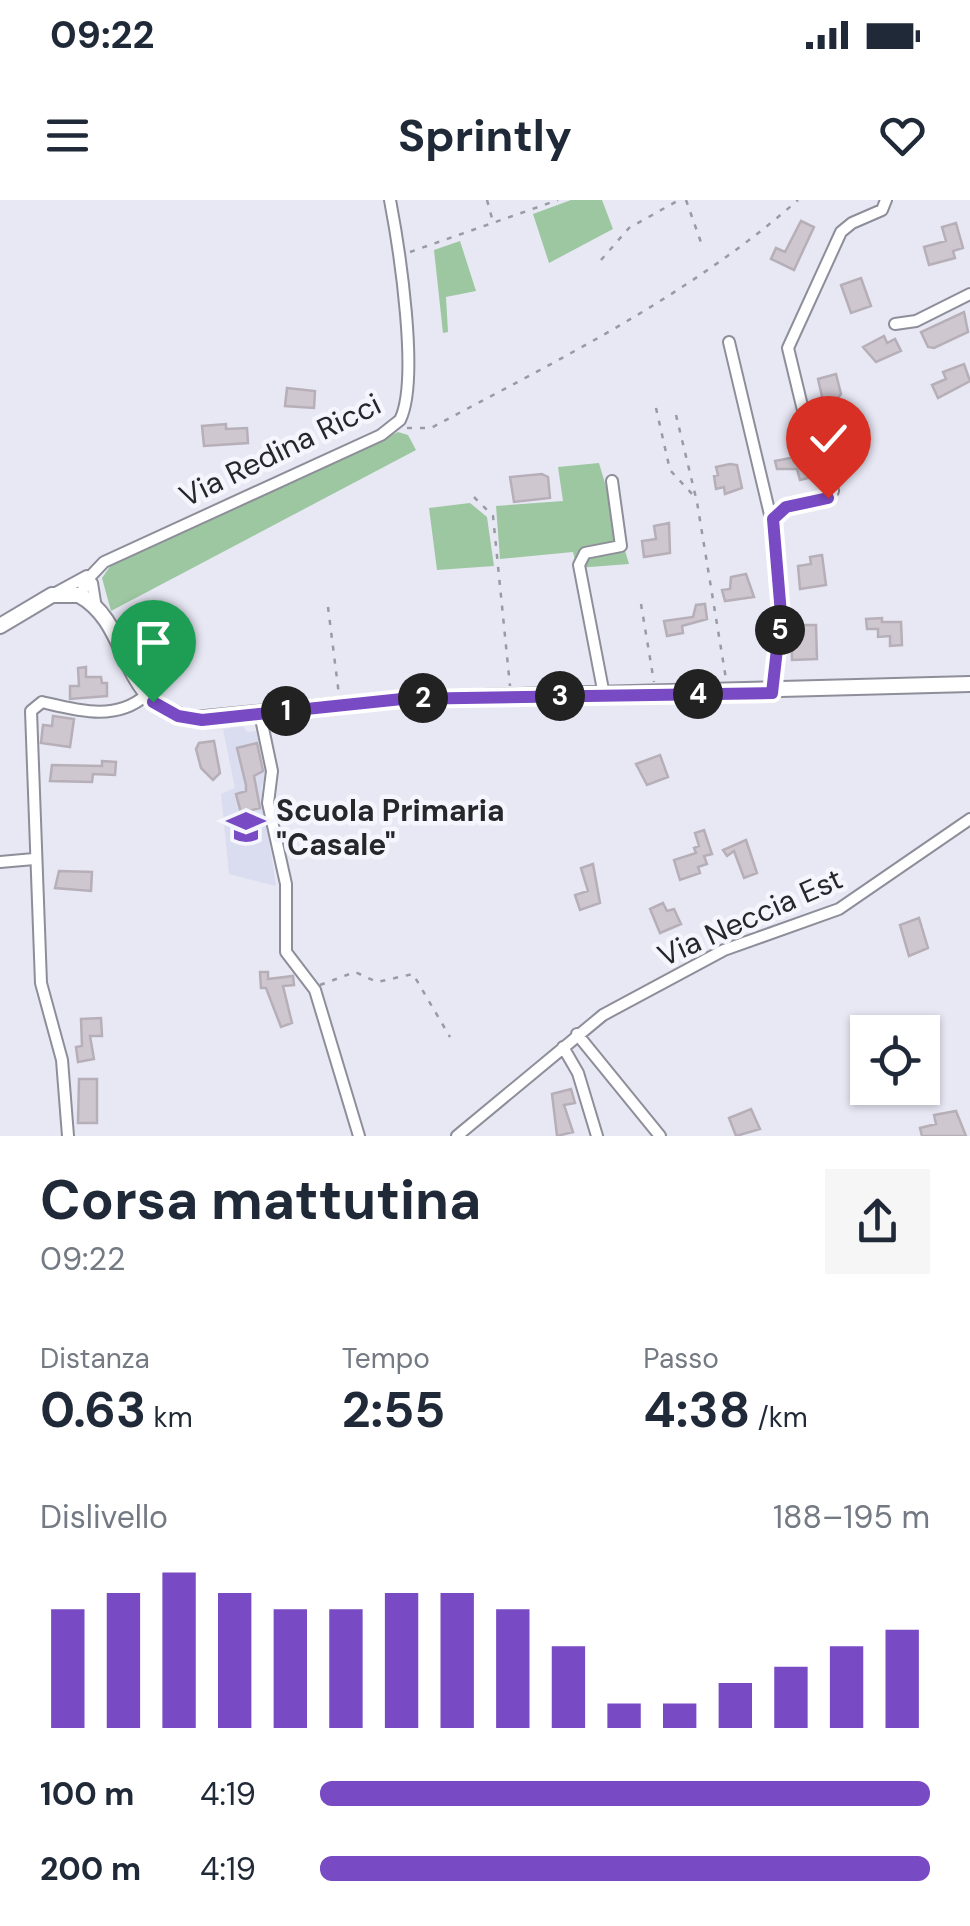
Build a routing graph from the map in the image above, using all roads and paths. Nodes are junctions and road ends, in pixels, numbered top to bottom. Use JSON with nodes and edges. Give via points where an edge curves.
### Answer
{"nodes":[{"id":1,"x":390,"y":200,"type":"edge"},
{"id":2,"x":486,"y":200,"type":"edge"},
{"id":3,"x":558,"y":200,"type":"edge"},
{"id":4,"x":679,"y":200,"type":"edge"},
{"id":5,"x":686,"y":200,"type":"edge"},
{"id":6,"x":798,"y":200,"type":"edge"},
{"id":7,"x":886,"y":200,"type":"edge"},
{"id":8,"x":493,"y":224,"type":"junction"},
{"id":9,"x":703,"y":248,"type":"dead end"},
{"id":10,"x":399,"y":255,"type":"junction"},
{"id":11,"x":602,"y":260,"type":"dead end"},
{"id":12,"x":970,"y":294,"type":"edge"},
{"id":13,"x":896,"y":324,"type":"dead end"},
{"id":14,"x":729,"y":342,"type":"dead end"},
{"id":15,"x":656,"y":408,"type":"dead end"},
{"id":16,"x":676,"y":415,"type":"dead end"},
{"id":17,"x":396,"y":425,"type":"junction"},
{"id":18,"x":612,"y":481,"type":"dead end"},
{"id":19,"x":474,"y":497,"type":"dead end"},
{"id":20,"x":696,"y":497,"type":"junction"},
{"id":21,"x":772,"y":524,"type":"junction"},
{"id":22,"x":92,"y":578,"type":"junction"},
{"id":23,"x":52,"y":595,"type":"junction"},
{"id":24,"x":82,"y":596,"type":"junction"},
{"id":25,"x":641,"y":604,"type":"dead end"},
{"id":26,"x":328,"y":607,"type":"dead end"},
{"id":27,"x":97,"y":609,"type":"junction"},
{"id":28,"x":0,"y":626,"type":"edge"},
{"id":29,"x":970,"y":684,"type":"edge"},
{"id":30,"x":772,"y":693,"type":"junction"},
{"id":31,"x":656,"y":694,"type":"junction"},
{"id":32,"x":728,"y":694,"type":"junction"},
{"id":33,"x":146,"y":695,"type":"junction"},
{"id":34,"x":604,"y":695,"type":"junction"},
{"id":35,"x":511,"y":696,"type":"junction"},
{"id":36,"x":340,"y":704,"type":"junction"},
{"id":37,"x":260,"y":714,"type":"junction"},
{"id":38,"x":970,"y":819,"type":"edge"},
{"id":39,"x":34,"y":860,"type":"junction"},
{"id":40,"x":0,"y":862,"type":"edge"},
{"id":41,"x":314,"y":988,"type":"junction"},
{"id":42,"x":577,"y":1034,"type":"junction"},
{"id":43,"x":450,"y":1038,"type":"dead end"},
{"id":44,"x":563,"y":1047,"type":"junction"},
{"id":45,"x":68,"y":1136,"type":"edge"},
{"id":46,"x":359,"y":1136,"type":"edge"},
{"id":47,"x":457,"y":1136,"type":"edge"},
{"id":48,"x":597,"y":1136,"type":"edge"},
{"id":49,"x":660,"y":1136,"type":"edge"}],
"edges":[{"from":1,"to":10,"type":"street","name":"Via Redina Ricci"},
{"from":2,"to":8,"type":"path"},
{"from":3,"to":8,"type":"path"},
{"from":4,"to":11,"type":"path","via":[[629,228]]},
{"from":5,"to":9,"type":"path"},
{"from":6,"to":17,"type":"path","via":[[712,267],[592,342],[431,428]]},
{"from":7,"to":21,"type":"street","via":[[882,210],[841,232],[788,344],[809,435],[827,464],[832,494],[783,508]]},
{"from":8,"to":10,"type":"path"},
{"from":10,"to":17,"type":"street","name":"Via Redina Ricci","via":[[408,384]]},
{"from":12,"to":13,"type":"street"},
{"from":14,"to":21,"type":"street"},
{"from":15,"to":20,"type":"path","via":[[670,470]]},
{"from":16,"to":20,"type":"path"},
{"from":17,"to":22,"type":"street","name":"Via Redina Ricci","via":[[104,562]]},
{"from":18,"to":34,"type":"street","via":[[622,546],[586,553],[579,566]]},
{"from":19,"to":35,"type":"path","via":[[492,516]]},
{"from":20,"to":32,"type":"path"},
{"from":21,"to":30,"type":"street","via":[[781,614]]},
{"from":22,"to":23,"type":"street","name":"Via Redina Ricci"},
{"from":22,"to":24,"type":"street"},
{"from":22,"to":27,"type":"street"},
{"from":23,"to":24,"type":"main road"},
{"from":23,"to":28,"type":"main road"},
{"from":24,"to":27,"type":"main road"},
{"from":25,"to":31,"type":"path"},
{"from":26,"to":36,"type":"path"},
{"from":27,"to":33,"type":"main road"},
{"from":29,"to":30,"type":"main road"},
{"from":30,"to":32,"type":"main road"},
{"from":31,"to":32,"type":"main road"},
{"from":31,"to":34,"type":"main road"},
{"from":33,"to":37,"type":"main road","via":[[188,718]]},
{"from":33,"to":39,"type":"street","via":[[109,711],[44,702],[32,708]]},
{"from":34,"to":35,"type":"main road"},
{"from":35,"to":36,"type":"main road"},
{"from":36,"to":37,"type":"main road"},
{"from":37,"to":41,"type":"street","via":[[272,770],[268,803],[286,888],[286,952]]},
{"from":38,"to":42,"type":"street","name":"Via Neccia Est","via":[[838,910],[712,956]]},
{"from":39,"to":40,"type":"street"},
{"from":39,"to":45,"type":"street","via":[[40,982],[62,1060]]},
{"from":41,"to":43,"type":"path","via":[[355,972],[377,982],[412,974]]},
{"from":41,"to":46,"type":"street"},
{"from":42,"to":44,"type":"street","name":"Via Neccia Est"},
{"from":42,"to":49,"type":"street"},
{"from":44,"to":47,"type":"street","name":"Via Neccia Est"},
{"from":44,"to":48,"type":"street"}]}
